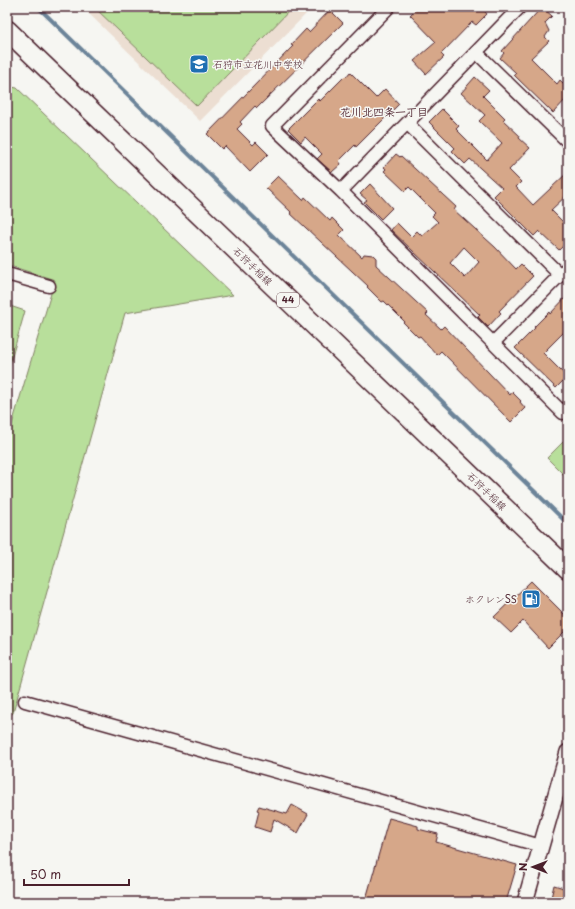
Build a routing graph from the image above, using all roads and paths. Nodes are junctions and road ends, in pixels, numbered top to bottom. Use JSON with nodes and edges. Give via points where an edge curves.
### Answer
{"nodes":[{"id":1,"x":389,"y":7,"type":"edge"},
{"id":2,"x":520,"y":7,"type":"edge"},
{"id":3,"x":7,"y":30,"type":"edge"},
{"id":4,"x":476,"y":52,"type":"junction"},
{"id":5,"x":407,"y":123,"type":"junction"},
{"id":6,"x":568,"y":142,"type":"edge"},
{"id":7,"x":340,"y":191,"type":"junction"},
{"id":8,"x":564,"y":271,"type":"edge"},
{"id":9,"x":7,"y":274,"type":"edge"},
{"id":10,"x":49,"y":286,"type":"dead end"},
{"id":11,"x":493,"y":344,"type":"junction"},
{"id":12,"x":568,"y":407,"type":"edge"},
{"id":13,"x":568,"y":569,"type":"edge"},
{"id":14,"x":26,"y":701,"type":"dead end"},
{"id":15,"x":568,"y":752,"type":"edge"},
{"id":16,"x":541,"y":846,"type":"junction"},
{"id":17,"x":525,"y":902,"type":"edge"}],
"edges":[{"from":1,"to":7,"type":"street","via":[[272,126]]},
{"from":2,"to":4,"type":"street"},
{"from":3,"to":13,"type":"main road","name":"石狩手稲線","number":"44"},
{"from":4,"to":5,"type":"street"},
{"from":4,"to":6,"type":"street"},
{"from":5,"to":7,"type":"street"},
{"from":5,"to":8,"type":"street"},
{"from":7,"to":11,"type":"street"},
{"from":8,"to":11,"type":"street"},
{"from":9,"to":10,"type":"street"},
{"from":11,"to":12,"type":"street","via":[[562,413]]},
{"from":14,"to":16,"type":"street"},
{"from":15,"to":16,"type":"street"},
{"from":16,"to":17,"type":"street"}]}
